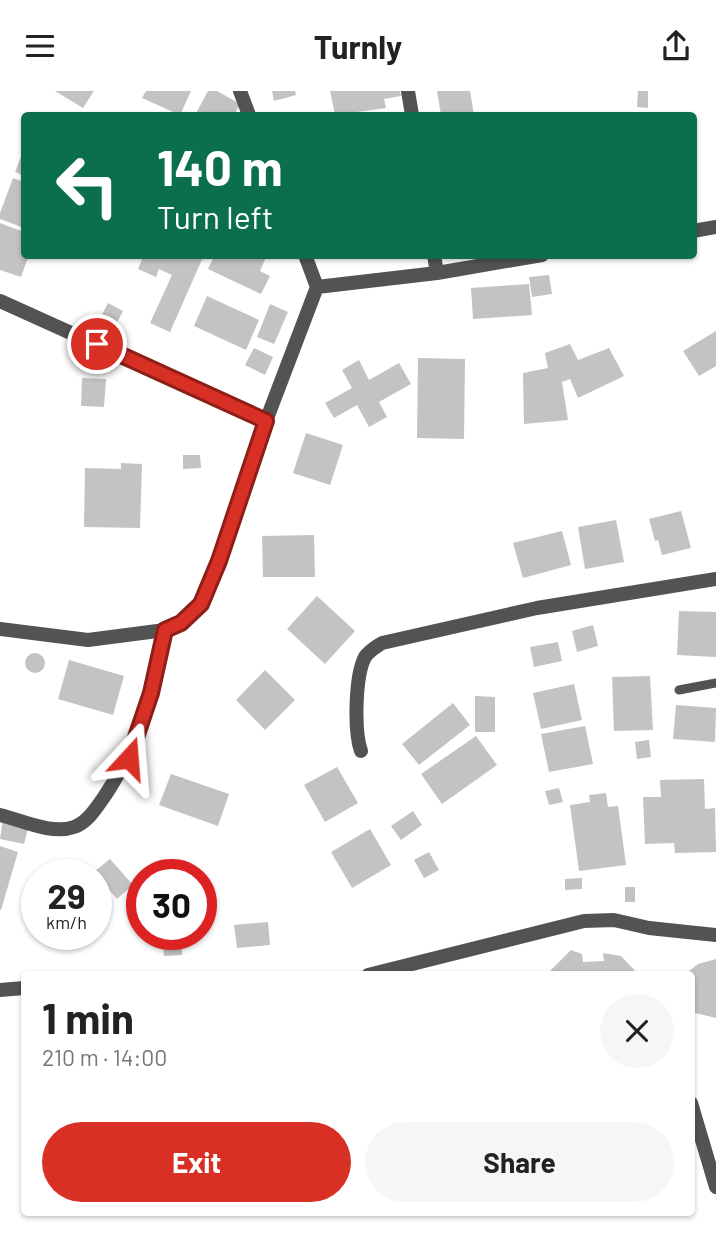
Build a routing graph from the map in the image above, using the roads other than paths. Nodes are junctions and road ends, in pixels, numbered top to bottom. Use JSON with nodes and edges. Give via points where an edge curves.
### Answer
{"nodes":[{"id":1,"x":240,"y":91,"type":"edge"},
{"id":2,"x":408,"y":91,"type":"edge"},
{"id":3,"x":248,"y":112,"type":"edge"},
{"id":4,"x":412,"y":112,"type":"edge"},
{"id":5,"x":716,"y":227,"type":"edge"},
{"id":6,"x":697,"y":230,"type":"edge"},
{"id":7,"x":306,"y":259,"type":"edge"},
{"id":8,"x":435,"y":259,"type":"edge"},
{"id":9,"x":519,"y":259,"type":"edge"},
{"id":10,"x":437,"y":273,"type":"junction"},
{"id":11,"x":317,"y":287,"type":"junction"},
{"id":12,"x":0,"y":301,"type":"edge"},
{"id":13,"x":266,"y":421,"type":"junction"},
{"id":14,"x":716,"y":579,"type":"edge"},
{"id":15,"x":0,"y":629,"type":"edge"},
{"id":16,"x":165,"y":630,"type":"junction"},
{"id":17,"x":716,"y":683,"type":"edge"},
{"id":18,"x":679,"y":689,"type":"dead end"},
{"id":19,"x":361,"y":751,"type":"dead end"},
{"id":20,"x":0,"y":814,"type":"edge"},
{"id":21,"x":716,"y":935,"type":"edge"},
{"id":22,"x":384,"y":971,"type":"edge"},
{"id":23,"x":21,"y":988,"type":"edge"},
{"id":24,"x":0,"y":990,"type":"edge"},
{"id":25,"x":695,"y":1116,"type":"edge"},
{"id":26,"x":716,"y":1187,"type":"edge"}],
"edges":[{"from":1,"to":3,"type":"street"},
{"from":2,"to":4,"type":"street"},
{"from":5,"to":6,"type":"street"},
{"from":7,"to":11,"type":"street"},
{"from":8,"to":10,"type":"street"},
{"from":9,"to":10,"type":"street"},
{"from":10,"to":11,"type":"street"},
{"from":11,"to":13,"type":"street"},
{"from":12,"to":13,"type":"street"},
{"from":13,"to":16,"type":"street","via":[[201,604],[181,623]]},
{"from":14,"to":19,"type":"street","via":[[537,608],[382,643],[370,652],[361,670],[356,721]]},
{"from":15,"to":16,"type":"street","via":[[88,640]]},
{"from":16,"to":20,"type":"street","via":[[151,693],[129,758],[92,815],[74,827],[56,829]]},
{"from":17,"to":18,"type":"lane"},
{"from":21,"to":22,"type":"street","via":[[614,920],[584,921]]},
{"from":23,"to":24,"type":"street"},
{"from":25,"to":26,"type":"street"}]}
